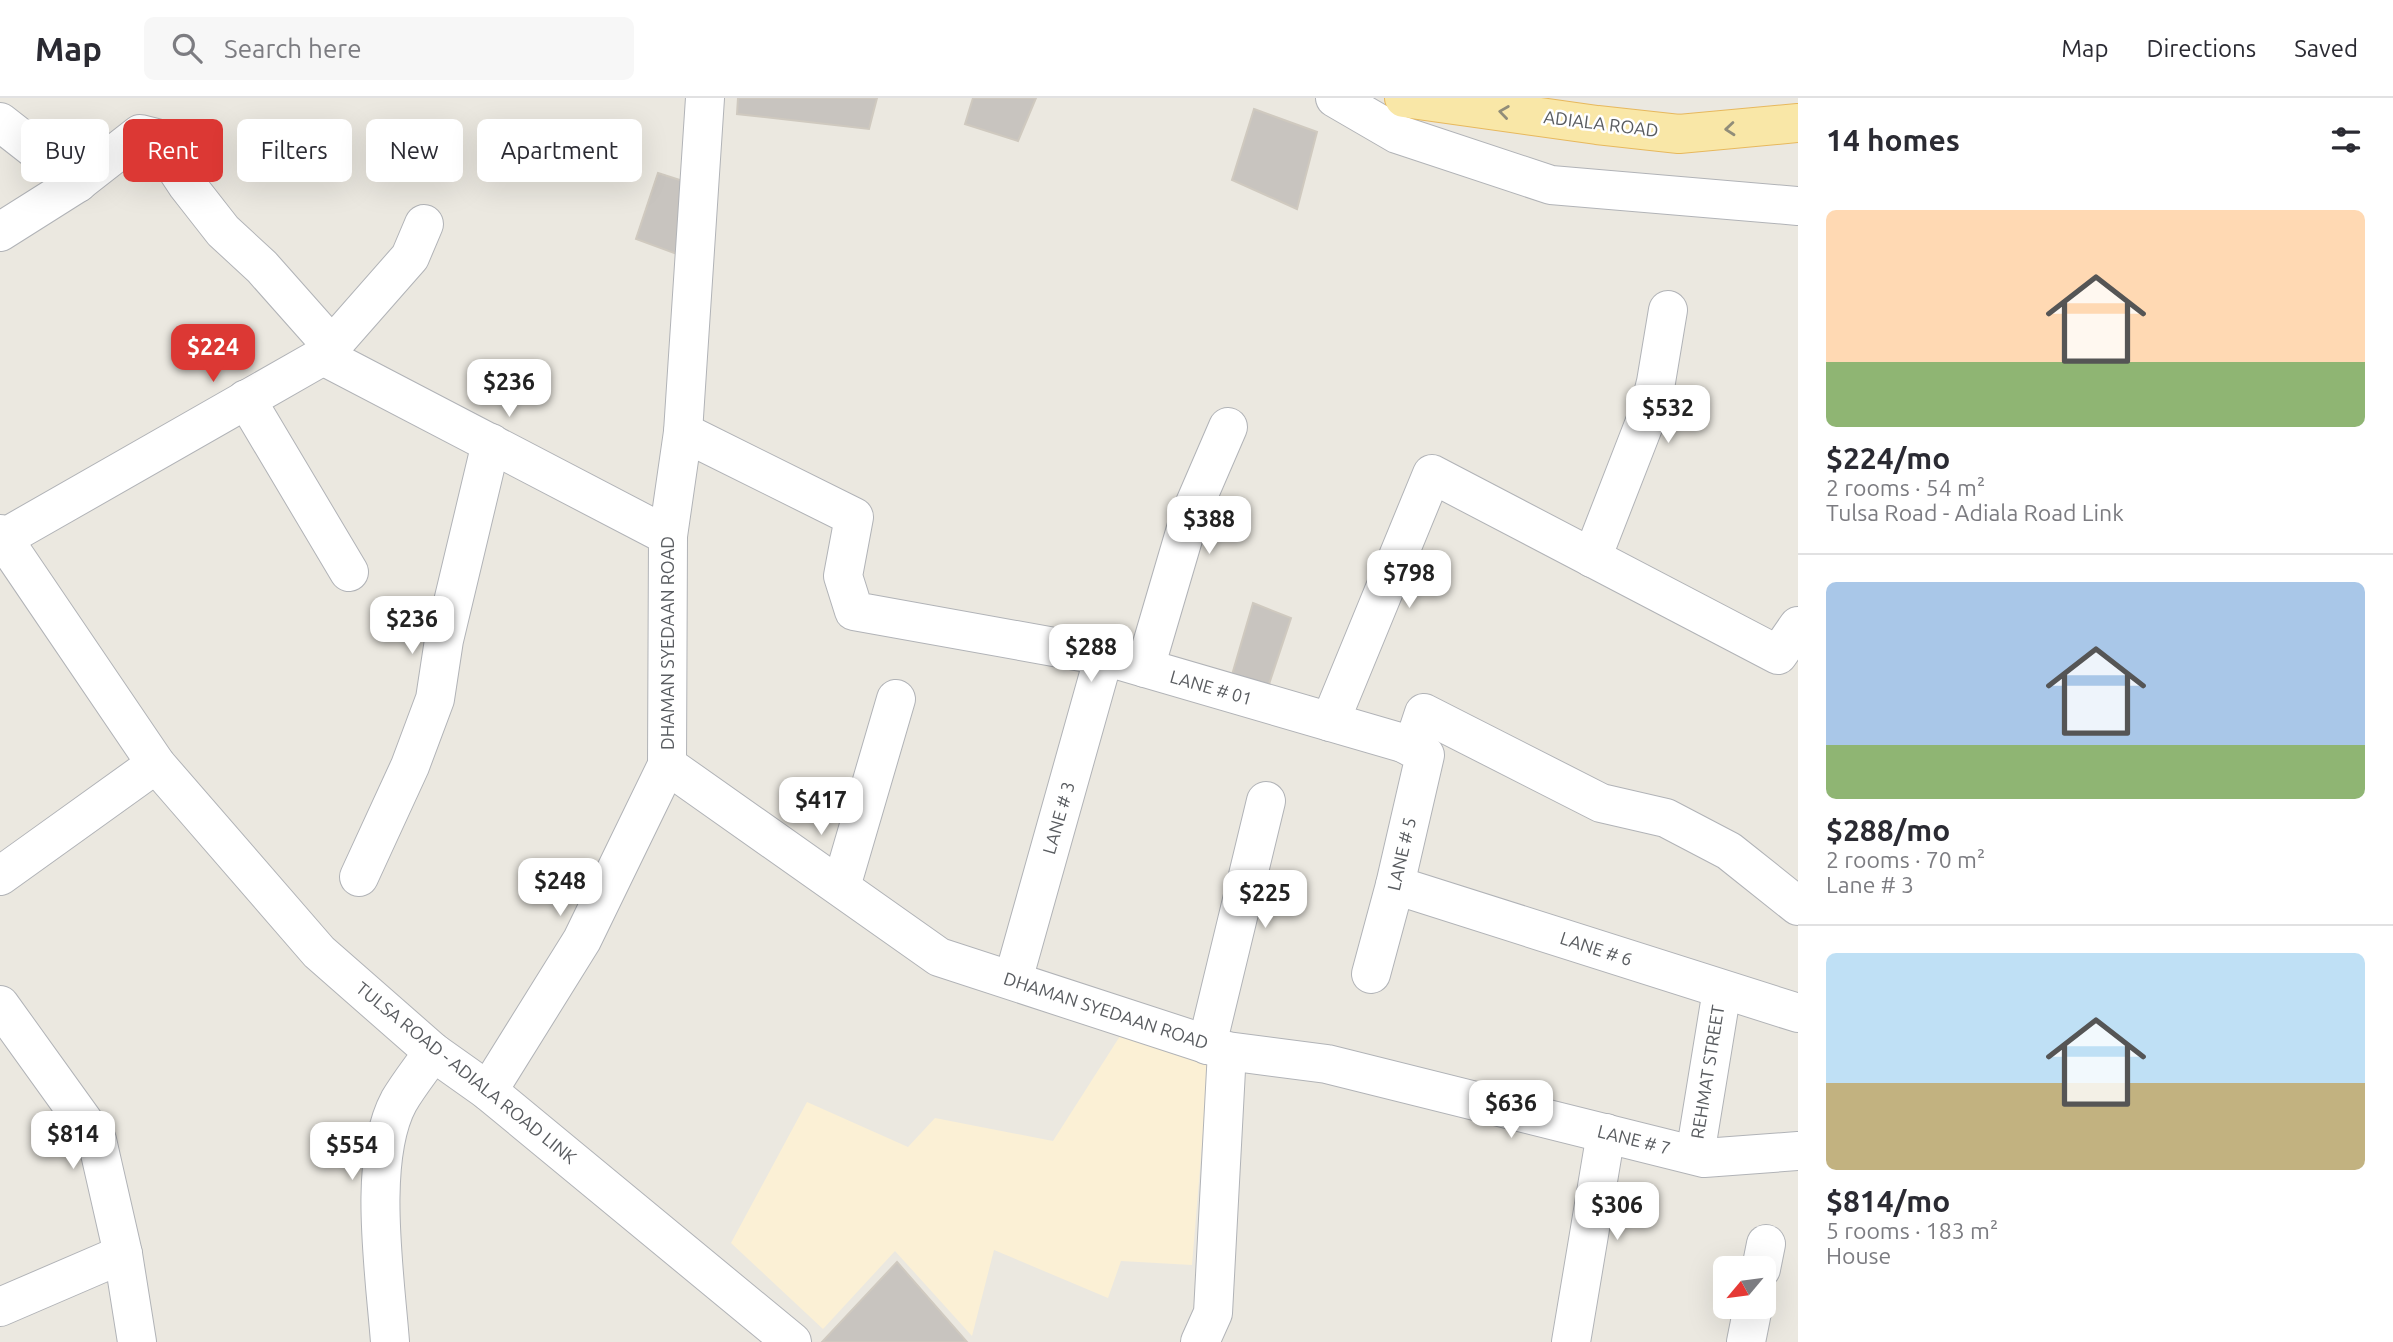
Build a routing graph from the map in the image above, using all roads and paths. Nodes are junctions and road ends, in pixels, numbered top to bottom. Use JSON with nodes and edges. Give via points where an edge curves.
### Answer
{"nodes":[{"id":1,"x":705,"y":98,"type":"edge"},
{"id":2,"x":1335,"y":98,"type":"edge"},
{"id":3,"x":1404,"y":98,"type":"edge"},
{"id":4,"x":0,"y":122,"type":"edge"},
{"id":5,"x":1798,"y":123,"type":"edge"},
{"id":6,"x":78,"y":183,"type":"junction"},
{"id":7,"x":1798,"y":206,"type":"edge"},
{"id":8,"x":424,"y":224,"type":"dead end"},
{"id":9,"x":0,"y":232,"type":"edge"},
{"id":10,"x":1668,"y":310,"type":"dead end"},
{"id":11,"x":327,"y":351,"type":"junction"},
{"id":12,"x":246,"y":400,"type":"junction"},
{"id":13,"x":1228,"y":427,"type":"dead end"},
{"id":14,"x":683,"y":432,"type":"junction"},
{"id":15,"x":491,"y":443,"type":"junction"},
{"id":16,"x":2,"y":536,"type":"edge"},
{"id":17,"x":668,"y":536,"type":"junction"},
{"id":18,"x":1592,"y":558,"type":"junction"},
{"id":19,"x":349,"y":572,"type":"dead end"},
{"id":20,"x":1798,"y":626,"type":"edge"},
{"id":21,"x":1104,"y":656,"type":"junction"},
{"id":22,"x":1145,"y":668,"type":"junction"},
{"id":23,"x":896,"y":699,"type":"dead end"},
{"id":24,"x":1330,"y":722,"type":"junction"},
{"id":25,"x":1405,"y":744,"type":"junction"},
{"id":26,"x":156,"y":764,"type":"junction"},
{"id":27,"x":667,"y":765,"type":"junction"},
{"id":28,"x":1266,"y":801,"type":"dead end"},
{"id":29,"x":0,"y":876,"type":"edge"},
{"id":30,"x":359,"y":877,"type":"dead end"},
{"id":31,"x":1395,"y":885,"type":"junction"},
{"id":32,"x":841,"y":887,"type":"junction"},
{"id":33,"x":1798,"y":906,"type":"edge"},
{"id":34,"x":1371,"y":974,"type":"dead end"},
{"id":35,"x":1013,"y":980,"type":"junction"},
{"id":36,"x":1722,"y":990,"type":"junction"},
{"id":37,"x":0,"y":1005,"type":"edge"},
{"id":38,"x":1798,"y":1013,"type":"edge"},
{"id":39,"x":1217,"y":1048,"type":"junction"},
{"id":40,"x":433,"y":1052,"type":"junction"},
{"id":41,"x":488,"y":1091,"type":"junction"},
{"id":42,"x":1606,"y":1133,"type":"junction"},
{"id":43,"x":1798,"y":1151,"type":"edge"},
{"id":44,"x":1695,"y":1155,"type":"junction"},
{"id":45,"x":123,"y":1254,"type":"junction"},
{"id":46,"x":0,"y":1307,"type":"edge"},
{"id":47,"x":1750,"y":1320,"type":"edge"},
{"id":48,"x":777,"y":1338,"type":"edge"},
{"id":49,"x":137,"y":1342,"type":"edge"},
{"id":50,"x":390,"y":1342,"type":"edge"},
{"id":51,"x":1200,"y":1342,"type":"edge"},
{"id":52,"x":1570,"y":1342,"type":"edge"},
{"id":53,"x":1746,"y":1342,"type":"edge"}],
"edges":[{"from":1,"to":14,"type":"street","name":"DHAMAN SYEDAAN ROAD"},
{"from":2,"to":7,"type":"street","via":[[1397,134],[1551,185]]},
{"from":5,"to":3,"type":"main road","name":"ADIALA ROAD","one_way":true,"via":[[1679,134]]},
{"from":4,"to":6,"type":"street"},
{"from":6,"to":9,"type":"street"},
{"from":6,"to":11,"type":"street","via":[[140,134],[156,138],[223,231],[262,267]]},
{"from":8,"to":11,"type":"street","via":[[411,257]]},
{"from":10,"to":18,"type":"street","via":[[1648,414]]},
{"from":11,"to":12,"type":"street"},
{"from":11,"to":15,"type":"street"},
{"from":12,"to":16,"type":"street"},
{"from":12,"to":19,"type":"street"},
{"from":13,"to":22,"type":"street","via":[[1190,515]]},
{"from":14,"to":17,"type":"street","name":"DHAMAN SYEDAAN ROAD"},
{"from":14,"to":21,"type":"street","name":"LANE # 01","via":[[855,517],[843,576],[853,611]]},
{"from":15,"to":17,"type":"street"},
{"from":15,"to":30,"type":"street","via":[[444,640],[435,699]]},
{"from":16,"to":26,"type":"street","name":"TULSA ROAD - ADIALA ROAD LINK"},
{"from":17,"to":27,"type":"street","name":"DHAMAN SYEDAAN ROAD"},
{"from":18,"to":20,"type":"street","via":[[1778,655]]},
{"from":18,"to":24,"type":"street","via":[[1432,474]]},
{"from":21,"to":22,"type":"street","name":"LANE # 01"},
{"from":21,"to":35,"type":"street","name":"LANE # 3"},
{"from":22,"to":24,"type":"street","name":"LANE # 01"},
{"from":23,"to":32,"type":"street"},
{"from":24,"to":25,"type":"street","name":"LANE # 01"},
{"from":25,"to":31,"type":"street","name":"LANE # 5","via":[[1425,755]]},
{"from":25,"to":33,"type":"street","via":[[1413,746],[1424,713],[1601,803],[1666,818],[1729,851]]},
{"from":26,"to":29,"type":"street"},
{"from":26,"to":40,"type":"street","name":"TULSA ROAD - ADIALA ROAD LINK","via":[[319,951]]},
{"from":27,"to":32,"type":"street","name":"DHAMAN SYEDAAN ROAD"},
{"from":27,"to":41,"type":"street","via":[[582,940]]},
{"from":28,"to":39,"type":"street"},
{"from":31,"to":34,"type":"street","name":"LANE # 5"},
{"from":31,"to":36,"type":"street","name":"LANE # 6"},
{"from":32,"to":35,"type":"street","name":"DHAMAN SYEDAAN ROAD","via":[[939,957]]},
{"from":35,"to":39,"type":"street","name":"DHAMAN SYEDAAN ROAD"},
{"from":36,"to":38,"type":"street","name":"LANE # 6"},
{"from":36,"to":44,"type":"street","name":"REHMAT STREET"},
{"from":37,"to":45,"type":"street","via":[[97,1140]]},
{"from":39,"to":42,"type":"street","name":"LANE # 7","via":[[1327,1064]]},
{"from":39,"to":51,"type":"street","name":"DHAMAN SYEDAAN ROAD","via":[[1213,1313]]},
{"from":40,"to":41,"type":"street","name":"TULSA ROAD - ADIALA ROAD LINK"},
{"from":40,"to":50,"type":"street","via":[[399,1102],[385,1138],[380,1208]]},
{"from":41,"to":48,"type":"street","name":"TULSA ROAD - ADIALA ROAD LINK"},
{"from":42,"to":44,"type":"street","name":"LANE # 7"},
{"from":42,"to":52,"type":"street"},
{"from":43,"to":44,"type":"street","name":"LANE # 7"},
{"from":45,"to":46,"type":"street"},
{"from":45,"to":49,"type":"street"},
{"from":47,"to":53,"type":"street"}]}
